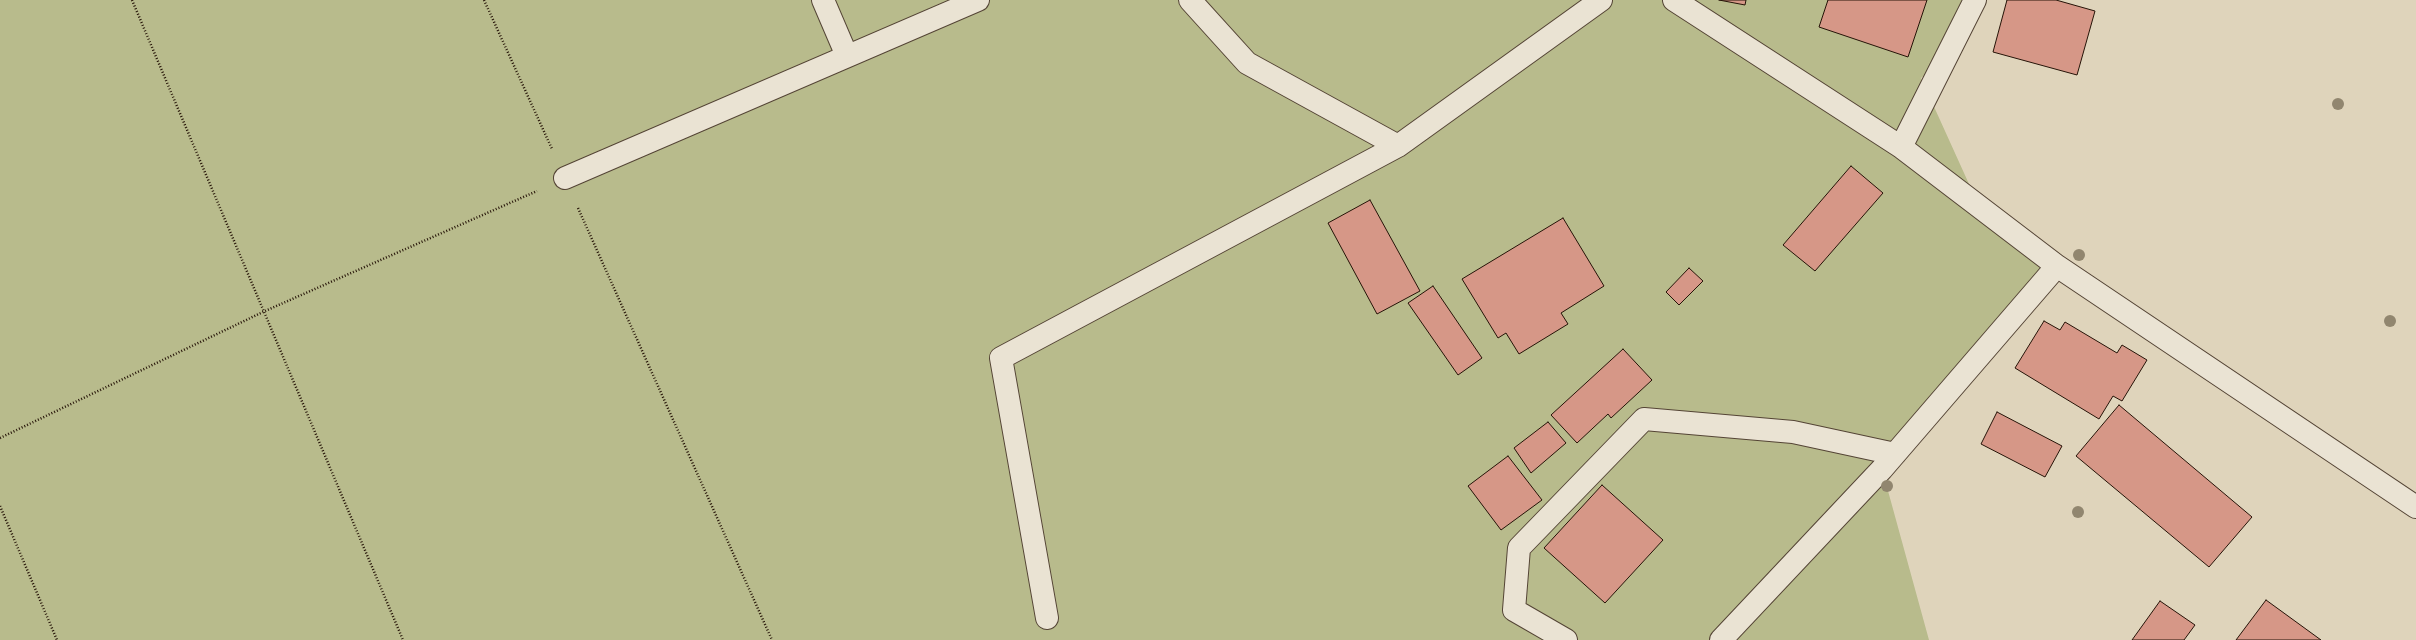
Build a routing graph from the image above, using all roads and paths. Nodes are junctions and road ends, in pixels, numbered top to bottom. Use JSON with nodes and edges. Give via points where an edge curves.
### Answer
{"nodes":[{"id":1,"x":132,"y":0,"type":"edge"},
{"id":2,"x":484,"y":0,"type":"edge"},
{"id":3,"x":823,"y":0,"type":"edge"},
{"id":4,"x":978,"y":0,"type":"edge"},
{"id":5,"x":1190,"y":0,"type":"edge"},
{"id":6,"x":1601,"y":0,"type":"edge"},
{"id":7,"x":1674,"y":0,"type":"edge"},
{"id":8,"x":1975,"y":0,"type":"edge"},
{"id":9,"x":847,"y":56,"type":"junction"},
{"id":10,"x":1398,"y":146,"type":"junction"},
{"id":11,"x":1901,"y":147,"type":"junction"},
{"id":12,"x":565,"y":178,"type":"junction"},
{"id":13,"x":2057,"y":266,"type":"junction"},
{"id":14,"x":265,"y":311,"type":"junction"},
{"id":15,"x":0,"y":438,"type":"edge"},
{"id":16,"x":1895,"y":454,"type":"junction"},
{"id":17,"x":0,"y":506,"type":"edge"},
{"id":18,"x":2416,"y":507,"type":"edge"},
{"id":19,"x":1047,"y":618,"type":"dead end"},
{"id":20,"x":57,"y":640,"type":"edge"},
{"id":21,"x":403,"y":640,"type":"edge"},
{"id":22,"x":772,"y":640,"type":"edge"},
{"id":23,"x":1566,"y":640,"type":"edge"},
{"id":24,"x":1721,"y":640,"type":"edge"}],
"edges":[{"from":1,"to":14,"type":"path"},
{"from":2,"to":12,"type":"path"},
{"from":3,"to":9,"type":"street"},
{"from":4,"to":9,"type":"street"},
{"from":5,"to":10,"type":"street","via":[[1247,63]]},
{"from":6,"to":10,"type":"street"},
{"from":7,"to":11,"type":"street"},
{"from":8,"to":11,"type":"street"},
{"from":9,"to":12,"type":"street"},
{"from":10,"to":19,"type":"street","via":[[1001,358]]},
{"from":11,"to":13,"type":"street"},
{"from":12,"to":14,"type":"path"},
{"from":12,"to":22,"type":"path"},
{"from":13,"to":16,"type":"street"},
{"from":13,"to":18,"type":"street"},
{"from":14,"to":15,"type":"path"},
{"from":14,"to":21,"type":"path"},
{"from":16,"to":23,"type":"street","via":[[1793,432],[1644,419],[1519,548],[1514,610]]},
{"from":16,"to":24,"type":"street"},
{"from":17,"to":20,"type":"path"}]}
